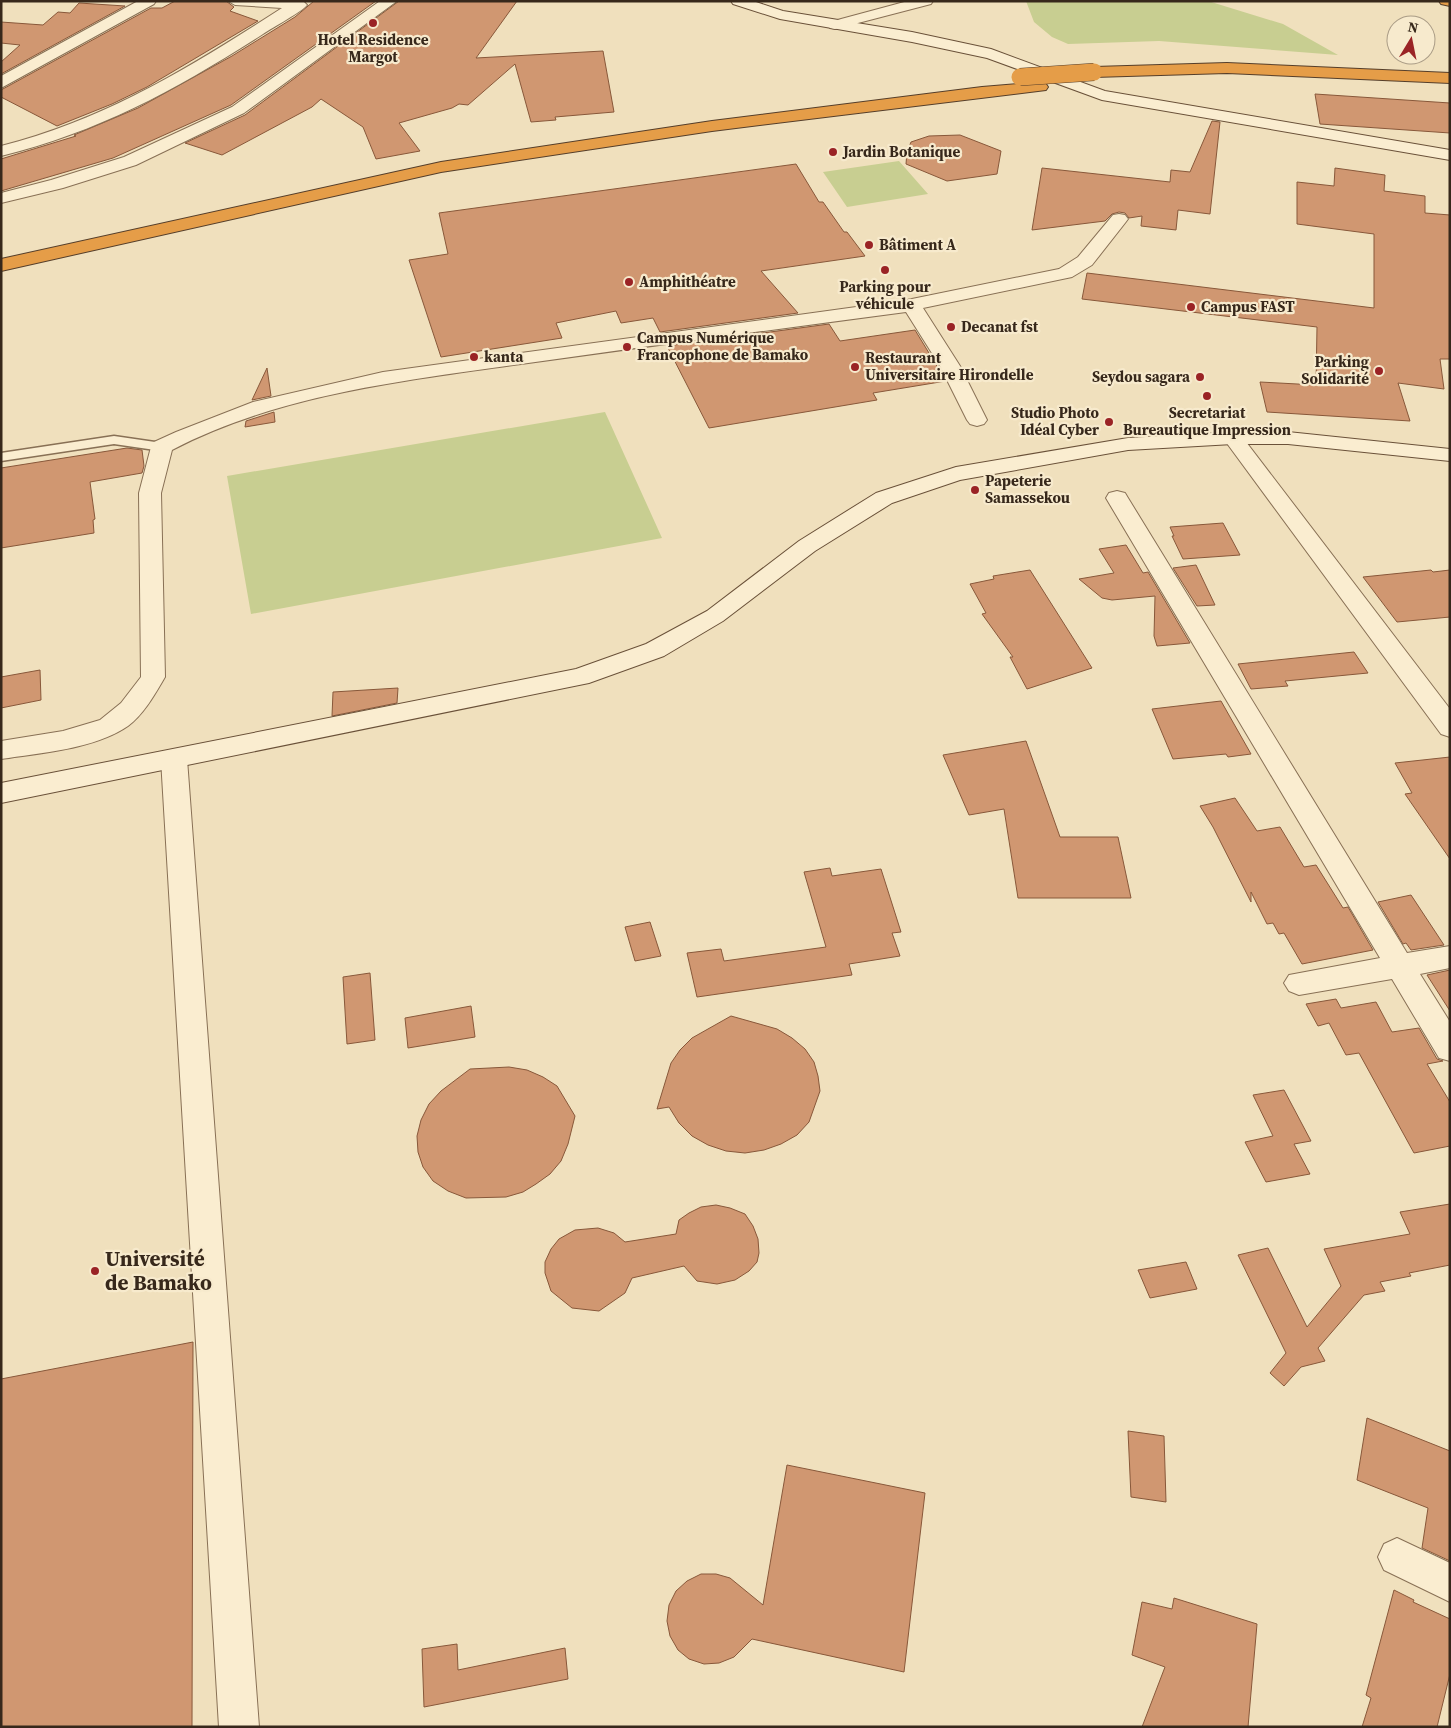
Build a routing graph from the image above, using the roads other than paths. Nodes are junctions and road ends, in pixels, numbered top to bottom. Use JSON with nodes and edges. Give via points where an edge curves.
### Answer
{"nodes":[{"id":1,"x":149,"y":1,"type":"edge"},
{"id":2,"x":234,"y":1,"type":"edge"},
{"id":3,"x":313,"y":1,"type":"edge"},
{"id":4,"x":390,"y":1,"type":"edge"},
{"id":5,"x":738,"y":1,"type":"edge"},
{"id":6,"x":926,"y":1,"type":"edge"},
{"id":7,"x":1446,"y":1,"type":"edge"},
{"id":8,"x":1450,"y":2,"type":"edge"},
{"id":9,"x":296,"y":6,"type":"junction"},
{"id":10,"x":835,"y":25,"type":"junction"},
{"id":11,"x":1098,"y":77,"type":"junction"},
{"id":12,"x":1450,"y":78,"type":"edge"},
{"id":13,"x":1,"y":83,"type":"edge"},
{"id":14,"x":1450,"y":89,"type":"edge"},
{"id":15,"x":1,"y":151,"type":"edge"},
{"id":16,"x":1450,"y":155,"type":"edge"},
{"id":17,"x":1,"y":198,"type":"edge"},
{"id":18,"x":1119,"y":219,"type":"dead end"},
{"id":19,"x":1,"y":252,"type":"edge"},
{"id":20,"x":1,"y":265,"type":"edge"},
{"id":21,"x":911,"y":305,"type":"junction"},
{"id":22,"x":977,"y":420,"type":"dead end"},
{"id":23,"x":1233,"y":438,"type":"junction"},
{"id":24,"x":162,"y":447,"type":"junction"},
{"id":25,"x":1450,"y":455,"type":"edge"},
{"id":26,"x":1,"y":457,"type":"edge"},
{"id":27,"x":1117,"y":498,"type":"dead end"},
{"id":28,"x":1450,"y":728,"type":"edge"},
{"id":29,"x":1,"y":750,"type":"edge"},
{"id":30,"x":174,"y":759,"type":"junction"},
{"id":31,"x":1,"y":793,"type":"edge"},
{"id":32,"x":1450,"y":957,"type":"edge"},
{"id":33,"x":1400,"y":966,"type":"junction"},
{"id":34,"x":1299,"y":983,"type":"dead end"},
{"id":35,"x":1450,"y":1049,"type":"edge"},
{"id":36,"x":1397,"y":1557,"type":"dead end"},
{"id":37,"x":1450,"y":1583,"type":"edge"},
{"id":38,"x":239,"y":1727,"type":"edge"}],
"edges":[{"from":1,"to":13,"type":"street"},
{"from":2,"to":9,"type":"street"},
{"from":3,"to":9,"type":"street"},
{"from":4,"to":17,"type":"street","via":[[238,110],[130,161]]},
{"from":5,"to":10,"type":"street","via":[[780,15]]},
{"from":6,"to":10,"type":"street"},
{"from":7,"to":8,"type":"highway"},
{"from":9,"to":15,"type":"street","via":[[179,79],[109,115],[30,144]]},
{"from":10,"to":16,"type":"street","via":[[991,54],[1102,95]]},
{"from":11,"to":12,"type":"highway","via":[[1227,68]]},
{"from":11,"to":14,"type":"highway","via":[[1335,82]]},
{"from":11,"to":19,"type":"highway","bridge":true,"via":[[1020,77],[975,81],[689,117],[425,157]]},
{"from":11,"to":20,"type":"highway","via":[[1040,87],[712,126],[441,167]]},
{"from":18,"to":21,"type":"street","via":[[1085,260],[1065,273]]},
{"from":21,"to":22,"type":"street","via":[[950,366]]},
{"from":21,"to":24,"type":"street","via":[[383,378],[260,406]]},
{"from":23,"to":25,"type":"street","via":[[1288,438]]},
{"from":23,"to":28,"type":"street"},
{"from":23,"to":30,"type":"street","via":[[1128,444],[956,474],[884,498],[807,546],[715,616],[655,650],[580,678]]},
{"from":24,"to":26,"type":"lane","via":[[114,440]]},
{"from":24,"to":29,"type":"street","via":[[150,493],[153,677],[143,696],[119,720],[87,734]]},
{"from":27,"to":33,"type":"street"},
{"from":30,"to":31,"type":"street"},
{"from":30,"to":38,"type":"street"},
{"from":32,"to":33,"type":"street"},
{"from":33,"to":34,"type":"street"},
{"from":33,"to":35,"type":"street"},
{"from":36,"to":37,"type":"street"}]}
